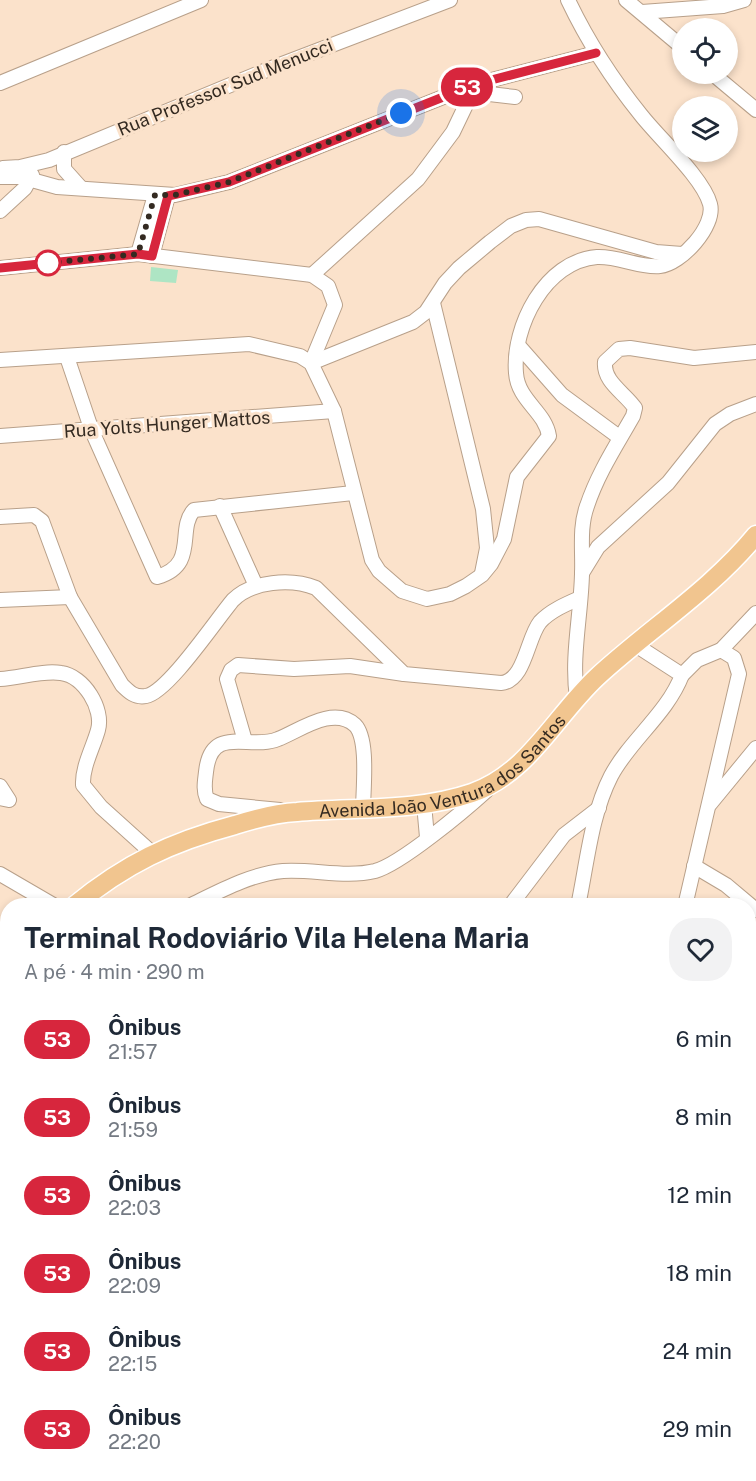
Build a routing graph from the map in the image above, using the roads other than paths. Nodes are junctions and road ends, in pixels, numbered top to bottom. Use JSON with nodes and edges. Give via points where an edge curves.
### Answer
{"nodes":[{"id":1,"x":201,"y":0,"type":"edge"},
{"id":2,"x":450,"y":0,"type":"edge"},
{"id":3,"x":568,"y":0,"type":"edge"},
{"id":4,"x":626,"y":0,"type":"edge"},
{"id":5,"x":744,"y":0,"type":"edge"},
{"id":6,"x":642,"y":12,"type":"junction"},
{"id":7,"x":672,"y":38,"type":"edge"},
{"id":8,"x":596,"y":53,"type":"junction"},
{"id":9,"x":0,"y":83,"type":"edge"},
{"id":10,"x":725,"y":84,"type":"edge"},
{"id":11,"x":474,"y":88,"type":"junction"},
{"id":12,"x":514,"y":97,"type":"dead end"},
{"id":13,"x":756,"y":110,"type":"edge"},
{"id":14,"x":64,"y":152,"type":"junction"},
{"id":15,"x":36,"y":163,"type":"junction"},
{"id":16,"x":0,"y":168,"type":"edge"},
{"id":17,"x":0,"y":177,"type":"edge"},
{"id":18,"x":30,"y":181,"type":"junction"},
{"id":19,"x":81,"y":188,"type":"junction"},
{"id":20,"x":162,"y":195,"type":"junction"},
{"id":21,"x":0,"y":211,"type":"edge"},
{"id":22,"x":682,"y":254,"type":"junction"},
{"id":23,"x":145,"y":255,"type":"junction"},
{"id":24,"x":0,"y":268,"type":"edge"},
{"id":25,"x":312,"y":275,"type":"junction"},
{"id":26,"x":433,"y":303,"type":"junction"},
{"id":27,"x":518,"y":345,"type":"junction"},
{"id":28,"x":756,"y":352,"type":"edge"},
{"id":29,"x":67,"y":357,"type":"junction"},
{"id":30,"x":0,"y":360,"type":"edge"},
{"id":31,"x":311,"y":363,"type":"junction"},
{"id":32,"x":756,"y":404,"type":"edge"},
{"id":33,"x":334,"y":411,"type":"junction"},
{"id":34,"x":92,"y":431,"type":"junction"},
{"id":35,"x":0,"y":436,"type":"edge"},
{"id":36,"x":620,"y":437,"type":"junction"},
{"id":37,"x":353,"y":493,"type":"junction"},
{"id":38,"x":220,"y":506,"type":"junction"},
{"id":39,"x":0,"y":517,"type":"edge"},
{"id":40,"x":756,"y":535,"type":"edge"},
{"id":41,"x":582,"y":573,"type":"junction"},
{"id":42,"x":482,"y":575,"type":"junction"},
{"id":43,"x":256,"y":586,"type":"junction"},
{"id":44,"x":70,"y":597,"type":"junction"},
{"id":45,"x":580,"y":598,"type":"junction"},
{"id":46,"x":0,"y":600,"type":"edge"},
{"id":47,"x":756,"y":613,"type":"edge"},
{"id":48,"x":634,"y":644,"type":"junction"},
{"id":49,"x":721,"y":650,"type":"junction"},
{"id":50,"x":404,"y":674,"type":"junction"},
{"id":51,"x":682,"y":675,"type":"junction"},
{"id":52,"x":0,"y":679,"type":"edge"},
{"id":53,"x":577,"y":698,"type":"junction"},
{"id":54,"x":245,"y":741,"type":"junction"},
{"id":55,"x":756,"y":748,"type":"edge"},
{"id":56,"x":493,"y":785,"type":"junction"},
{"id":57,"x":0,"y":786,"type":"edge"},
{"id":58,"x":0,"y":798,"type":"edge"},
{"id":59,"x":424,"y":804,"type":"junction"},
{"id":60,"x":599,"y":808,"type":"junction"},
{"id":61,"x":707,"y":808,"type":"junction"},
{"id":62,"x":363,"y":810,"type":"junction"},
{"id":63,"x":294,"y":812,"type":"junction"},
{"id":64,"x":427,"y":837,"type":"junction"},
{"id":65,"x":152,"y":853,"type":"junction"},
{"id":66,"x":694,"y":866,"type":"junction"},
{"id":67,"x":0,"y":874,"type":"edge"},
{"id":68,"x":41,"y":898,"type":"edge"},
{"id":69,"x":84,"y":898,"type":"edge"},
{"id":70,"x":206,"y":898,"type":"edge"},
{"id":71,"x":516,"y":898,"type":"edge"},
{"id":72,"x":580,"y":898,"type":"edge"},
{"id":73,"x":687,"y":898,"type":"edge"},
{"id":74,"x":742,"y":898,"type":"edge"}],
"edges":[{"from":1,"to":9,"type":"street"},
{"from":2,"to":14,"type":"street","name":"Rua Professor Sud Menucci"},
{"from":3,"to":8,"type":"street"},
{"from":4,"to":6,"type":"street"},
{"from":5,"to":6,"type":"street","via":[[723,6]]},
{"from":6,"to":7,"type":"street"},
{"from":8,"to":11,"type":"street"},
{"from":8,"to":22,"type":"street","via":[[699,184],[711,206],[706,228]]},
{"from":10,"to":13,"type":"street"},
{"from":11,"to":12,"type":"street"},
{"from":11,"to":20,"type":"street","via":[[229,182]]},
{"from":11,"to":25,"type":"street","via":[[449,138],[418,179]]},
{"from":14,"to":15,"type":"street","name":"Rua Professor Sud Menucci"},
{"from":14,"to":19,"type":"street","via":[[64,169]]},
{"from":15,"to":16,"type":"street","name":"Rua Professor Sud Menucci"},
{"from":15,"to":18,"type":"street"},
{"from":17,"to":18,"type":"street"},
{"from":18,"to":19,"type":"street"},
{"from":18,"to":21,"type":"street"},
{"from":19,"to":20,"type":"street"},
{"from":20,"to":23,"type":"street"},
{"from":22,"to":26,"type":"street","via":[[656,252],[539,219],[526,220],[511,226],[459,268]]},
{"from":22,"to":27,"type":"street","via":[[662,266],[596,257],[579,262],[563,271],[534,301]]},
{"from":23,"to":24,"type":"street"},
{"from":23,"to":25,"type":"street"},
{"from":25,"to":31,"type":"street","via":[[328,286],[335,305]]},
{"from":26,"to":31,"type":"street","via":[[413,322]]},
{"from":26,"to":42,"type":"street","via":[[485,518],[487,548]]},
{"from":27,"to":36,"type":"street","via":[[562,394]]},
{"from":27,"to":42,"type":"street","via":[[518,385],[544,420],[549,436],[517,477],[504,539]]},
{"from":28,"to":36,"type":"street","via":[[694,358],[619,349],[605,362],[604,370],[635,408]]},
{"from":29,"to":30,"type":"street"},
{"from":29,"to":31,"type":"street","via":[[249,344],[291,353]]},
{"from":29,"to":34,"type":"street"},
{"from":31,"to":33,"type":"street"},
{"from":32,"to":41,"type":"street","via":[[715,424],[668,483],[598,547]]},
{"from":33,"to":34,"type":"street","name":"Rua Yolts Hunger Mattos"},
{"from":33,"to":37,"type":"street"},
{"from":34,"to":35,"type":"street","name":"Rua Yolts Hunger Mattos"},
{"from":34,"to":38,"type":"street","via":[[157,577],[172,569],[183,556],[193,511]]},
{"from":36,"to":41,"type":"street","via":[[586,508],[581,533]]},
{"from":37,"to":38,"type":"street"},
{"from":37,"to":42,"type":"street","via":[[372,560],[402,591],[436,598]]},
{"from":38,"to":43,"type":"street"},
{"from":39,"to":44,"type":"street","via":[[34,515],[42,521]]},
{"from":40,"to":48,"type":"main road","name":"Avenida João Ventura dos Santos","via":[[717,576]]},
{"from":41,"to":45,"type":"street"},
{"from":43,"to":44,"type":"street","via":[[233,600],[166,684],[143,697],[135,696],[122,685]]},
{"from":43,"to":50,"type":"street","via":[[299,584],[316,588]]},
{"from":44,"to":46,"type":"street"},
{"from":45,"to":50,"type":"street","via":[[541,621],[517,672],[506,683]]},
{"from":45,"to":53,"type":"street","via":[[574,677]]},
{"from":47,"to":49,"type":"street"},
{"from":48,"to":51,"type":"street"},
{"from":48,"to":53,"type":"main road","name":"Avenida João Ventura dos Santos"},
{"from":49,"to":51,"type":"street","via":[[697,660]]},
{"from":49,"to":61,"type":"street","via":[[734,658],[739,674]]},
{"from":50,"to":54,"type":"street","via":[[350,666],[294,669],[238,665],[227,679]]},
{"from":51,"to":60,"type":"street","via":[[674,692],[611,776]]},
{"from":52,"to":65,"type":"street","via":[[59,672],[73,677],[93,699],[99,728],[83,785],[101,807]]},
{"from":53,"to":56,"type":"main road","name":"Avenida João Ventura dos Santos","via":[[518,767]]},
{"from":54,"to":62,"type":"street","via":[[270,743],[324,719],[348,720],[363,740]]},
{"from":54,"to":63,"type":"street","via":[[220,744],[210,758],[204,788],[207,799],[219,804]]},
{"from":55,"to":61,"type":"street"},
{"from":56,"to":59,"type":"main road","name":"Avenida João Ventura dos Santos"},
{"from":56,"to":64,"type":"street"},
{"from":57,"to":58,"type":"street","via":[[9,800]]},
{"from":59,"to":62,"type":"main road","name":"Avenida João Ventura dos Santos"},
{"from":59,"to":64,"type":"street"},
{"from":60,"to":71,"type":"street","via":[[564,835]]},
{"from":60,"to":72,"type":"street"},
{"from":61,"to":66,"type":"street"},
{"from":62,"to":63,"type":"main road","name":"Avenida João Ventura dos Santos"},
{"from":63,"to":65,"type":"main road","name":"Avenida João Ventura dos Santos","via":[[207,832]]},
{"from":64,"to":70,"type":"street","via":[[401,858],[374,871],[280,871]]},
{"from":65,"to":69,"type":"main road","name":"Avenida João Ventura dos Santos"},
{"from":66,"to":73,"type":"street"},
{"from":66,"to":74,"type":"street"},
{"from":67,"to":68,"type":"street"}]}
